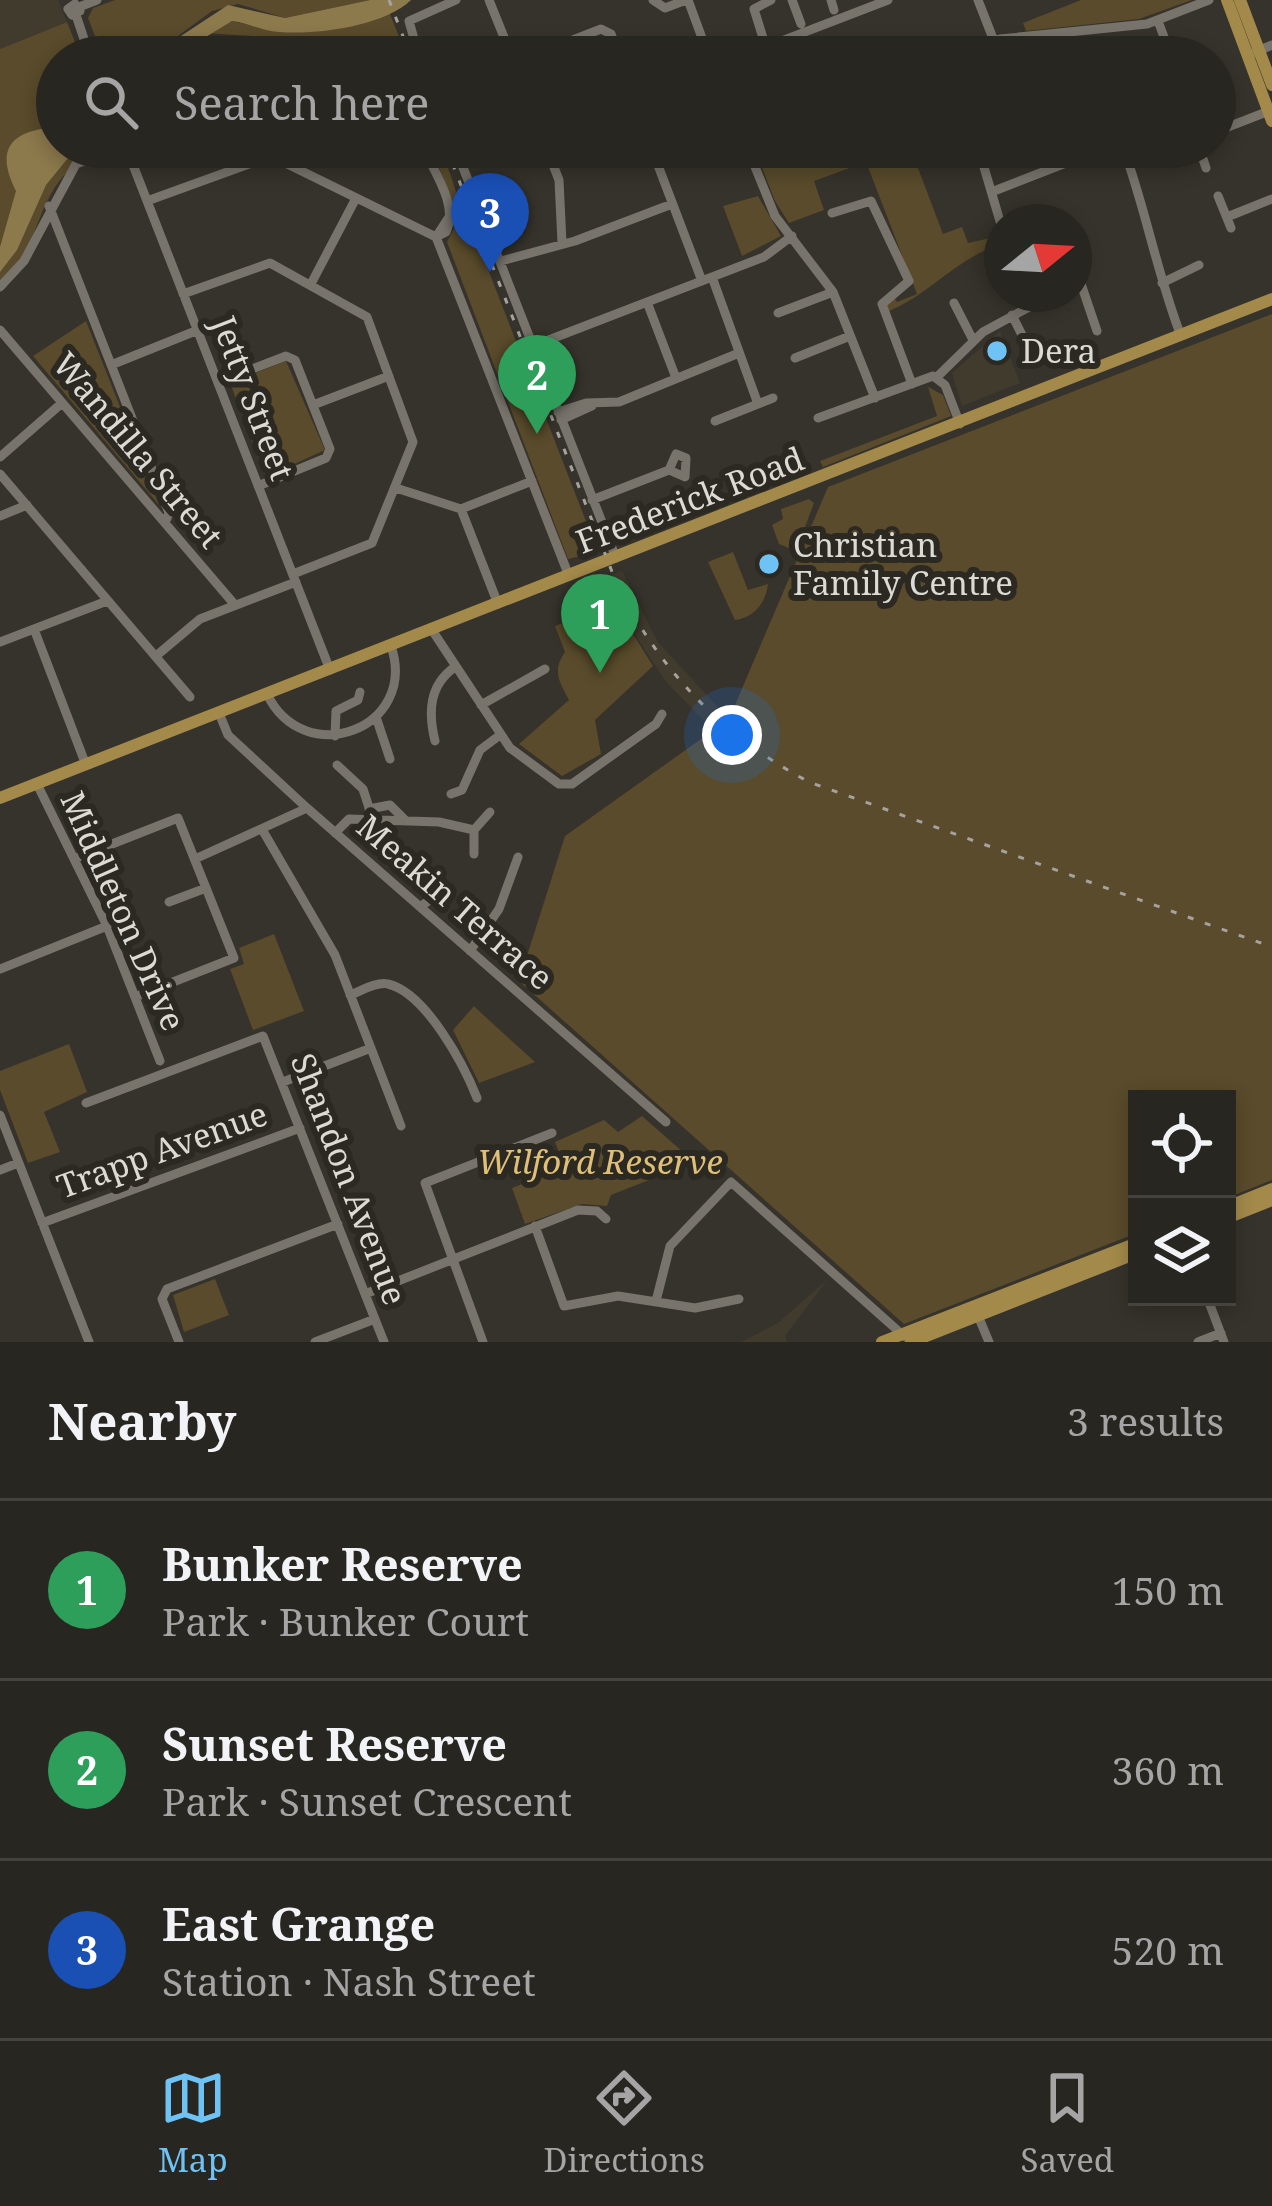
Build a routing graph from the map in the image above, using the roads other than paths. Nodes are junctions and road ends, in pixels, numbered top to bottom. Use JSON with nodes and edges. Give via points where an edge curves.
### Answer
{"nodes":[{"id":1,"x":98,"y":0,"type":"edge"},
{"id":2,"x":456,"y":0,"type":"edge"},
{"id":3,"x":489,"y":0,"type":"edge"},
{"id":4,"x":653,"y":0,"type":"edge"},
{"id":5,"x":687,"y":0,"type":"edge"},
{"id":6,"x":772,"y":0,"type":"edge"},
{"id":7,"x":792,"y":0,"type":"edge"},
{"id":8,"x":888,"y":0,"type":"edge"},
{"id":9,"x":977,"y":0,"type":"edge"},
{"id":10,"x":1209,"y":0,"type":"edge"},
{"id":11,"x":1227,"y":0,"type":"edge"},
{"id":12,"x":1240,"y":0,"type":"edge"},
{"id":13,"x":74,"y":7,"type":"edge"},
{"id":14,"x":894,"y":14,"type":"dead end"},
{"id":15,"x":1158,"y":21,"type":"junction"},
{"id":16,"x":801,"y":23,"type":"dead end"},
{"id":17,"x":84,"y":36,"type":"edge"},
{"id":18,"x":413,"y":36,"type":"edge"},
{"id":19,"x":504,"y":36,"type":"edge"},
{"id":20,"x":581,"y":36,"type":"edge"},
{"id":21,"x":612,"y":36,"type":"edge"},
{"id":22,"x":702,"y":36,"type":"edge"},
{"id":23,"x":762,"y":36,"type":"edge"},
{"id":24,"x":795,"y":36,"type":"edge"},
{"id":25,"x":992,"y":36,"type":"edge"},
{"id":26,"x":1042,"y":36,"type":"edge"},
{"id":27,"x":1164,"y":36,"type":"edge"},
{"id":28,"x":1260,"y":50,"type":"edge"},
{"id":29,"x":1272,"y":85,"type":"edge"},
{"id":30,"x":1270,"y":116,"type":"edge"},
{"id":31,"x":1236,"y":126,"type":"edge"},
{"id":32,"x":73,"y":168,"type":"edge"},
{"id":33,"x":132,"y":168,"type":"edge"},
{"id":34,"x":229,"y":168,"type":"edge"},
{"id":35,"x":289,"y":168,"type":"edge"},
{"id":36,"x":432,"y":168,"type":"edge"},
{"id":37,"x":463,"y":168,"type":"edge"},
{"id":38,"x":554,"y":168,"type":"edge"},
{"id":39,"x":659,"y":168,"type":"edge"},
{"id":40,"x":755,"y":168,"type":"edge"},
{"id":41,"x":986,"y":168,"type":"edge"},
{"id":42,"x":1053,"y":168,"type":"edge"},
{"id":43,"x":1131,"y":168,"type":"edge"},
{"id":44,"x":994,"y":191,"type":"junction"},
{"id":45,"x":1218,"y":196,"type":"dead end"},
{"id":46,"x":147,"y":200,"type":"junction"},
{"id":47,"x":355,"y":200,"type":"junction"},
{"id":48,"x":1272,"y":200,"type":"edge"},
{"id":49,"x":673,"y":203,"type":"junction"},
{"id":50,"x":997,"y":204,"type":"edge"},
{"id":51,"x":49,"y":206,"type":"junction"},
{"id":52,"x":832,"y":213,"type":"dead end"},
{"id":53,"x":792,"y":236,"type":"junction"},
{"id":54,"x":436,"y":238,"type":"junction"},
{"id":55,"x":562,"y":243,"type":"junction"},
{"id":56,"x":500,"y":261,"type":"junction"},
{"id":57,"x":1199,"y":265,"type":"dead end"},
{"id":58,"x":707,"y":279,"type":"junction"},
{"id":59,"x":312,"y":282,"type":"junction"},
{"id":60,"x":1162,"y":283,"type":"junction"},
{"id":61,"x":0,"y":287,"type":"edge"},
{"id":62,"x":833,"y":292,"type":"junction"},
{"id":63,"x":183,"y":294,"type":"junction"},
{"id":64,"x":647,"y":302,"type":"junction"},
{"id":65,"x":954,"y":303,"type":"dead end"},
{"id":66,"x":1270,"y":303,"type":"edge"},
{"id":67,"x":1018,"y":312,"type":"edge"},
{"id":68,"x":1090,"y":312,"type":"edge"},
{"id":69,"x":778,"y":313,"type":"dead end"},
{"id":70,"x":1012,"y":315,"type":"junction"},
{"id":71,"x":0,"y":330,"type":"edge"},
{"id":72,"x":198,"y":330,"type":"junction"},
{"id":73,"x":1097,"y":331,"type":"dead end"},
{"id":74,"x":850,"y":336,"type":"junction"},
{"id":75,"x":1182,"y":338,"type":"junction"},
{"id":76,"x":973,"y":340,"type":"junction"},
{"id":77,"x":532,"y":346,"type":"junction"},
{"id":78,"x":740,"y":353,"type":"junction"},
{"id":79,"x":1031,"y":355,"type":"dead end"},
{"id":80,"x":794,"y":358,"type":"dead end"},
{"id":81,"x":111,"y":365,"type":"junction"},
{"id":82,"x":389,"y":376,"type":"junction"},
{"id":83,"x":938,"y":377,"type":"junction"},
{"id":84,"x":676,"y":378,"type":"junction"},
{"id":85,"x":218,"y":382,"type":"junction"},
{"id":86,"x":912,"y":384,"type":"junction"},
{"id":87,"x":773,"y":398,"type":"dead end"},
{"id":88,"x":875,"y":398,"type":"junction"},
{"id":89,"x":62,"y":403,"type":"junction"},
{"id":90,"x":758,"y":404,"type":"junction"},
{"id":91,"x":313,"y":405,"type":"junction"},
{"id":92,"x":560,"y":416,"type":"junction"},
{"id":93,"x":818,"y":418,"type":"dead end"},
{"id":94,"x":715,"y":421,"type":"dead end"},
{"id":95,"x":960,"y":424,"type":"junction"},
{"id":96,"x":0,"y":457,"type":"edge"},
{"id":97,"x":670,"y":470,"type":"dead end"},
{"id":98,"x":0,"y":474,"type":"edge"},
{"id":99,"x":532,"y":481,"type":"junction"},
{"id":100,"x":258,"y":486,"type":"junction"},
{"id":101,"x":396,"y":488,"type":"junction"},
{"id":102,"x":596,"y":499,"type":"junction"},
{"id":103,"x":27,"y":505,"type":"junction"},
{"id":104,"x":460,"y":508,"type":"junction"},
{"id":105,"x":0,"y":516,"type":"edge"},
{"id":106,"x":165,"y":523,"type":"junction"},
{"id":107,"x":616,"y":558,"type":"junction"},
{"id":108,"x":569,"y":576,"type":"junction"},
{"id":109,"x":294,"y":578,"type":"junction"},
{"id":110,"x":107,"y":601,"type":"junction"},
{"id":111,"x":498,"y":604,"type":"junction"},
{"id":112,"x":235,"y":605,"type":"junction"},
{"id":113,"x":34,"y":629,"type":"junction"},
{"id":114,"x":432,"y":630,"type":"junction"},
{"id":115,"x":0,"y":642,"type":"edge"},
{"id":116,"x":391,"y":646,"type":"junction"},
{"id":117,"x":156,"y":656,"type":"junction"},
{"id":118,"x":455,"y":667,"type":"junction"},
{"id":119,"x":545,"y":669,"type":"dead end"},
{"id":120,"x":330,"y":670,"type":"junction"},
{"id":121,"x":360,"y":692,"type":"dead end"},
{"id":122,"x":268,"y":694,"type":"junction"},
{"id":123,"x":190,"y":698,"type":"dead end"},
{"id":124,"x":481,"y":705,"type":"junction"},
{"id":125,"x":322,"y":708,"type":"dead end"},
{"id":126,"x":336,"y":711,"type":"junction"},
{"id":127,"x":219,"y":713,"type":"junction"},
{"id":128,"x":662,"y":714,"type":"dead end"},
{"id":129,"x":377,"y":720,"type":"junction"},
{"id":130,"x":500,"y":735,"type":"junction"},
{"id":131,"x":335,"y":736,"type":"junction"},
{"id":132,"x":435,"y":742,"type":"dead end"},
{"id":133,"x":390,"y":759,"type":"dead end"},
{"id":134,"x":86,"y":764,"type":"junction"},
{"id":135,"x":337,"y":765,"type":"dead end"},
{"id":136,"x":37,"y":784,"type":"junction"},
{"id":137,"x":452,"y":794,"type":"dead end"},
{"id":138,"x":0,"y":798,"type":"edge"},
{"id":139,"x":307,"y":808,"type":"junction"},
{"id":140,"x":490,"y":812,"type":"dead end"},
{"id":141,"x":371,"y":814,"type":"junction"},
{"id":142,"x":474,"y":830,"type":"junction"},
{"id":143,"x":263,"y":831,"type":"junction"},
{"id":144,"x":335,"y":833,"type":"junction"},
{"id":145,"x":474,"y":854,"type":"dead end"},
{"id":146,"x":518,"y":857,"type":"dead end"},
{"id":147,"x":74,"y":859,"type":"junction"},
{"id":148,"x":195,"y":859,"type":"junction"},
{"id":149,"x":206,"y":889,"type":"junction"},
{"id":150,"x":445,"y":890,"type":"dead end"},
{"id":151,"x":169,"y":902,"type":"dead end"},
{"id":152,"x":421,"y":906,"type":"junction"},
{"id":153,"x":107,"y":926,"type":"junction"},
{"id":154,"x":470,"y":950,"type":"junction"},
{"id":155,"x":0,"y":969,"type":"edge"},
{"id":156,"x":350,"y":994,"type":"junction"},
{"id":157,"x":135,"y":997,"type":"junction"},
{"id":158,"x":371,"y":1048,"type":"junction"},
{"id":159,"x":160,"y":1060,"type":"dead end"},
{"id":160,"x":283,"y":1082,"type":"junction"},
{"id":161,"x":477,"y":1098,"type":"dead end"},
{"id":162,"x":86,"y":1103,"type":"dead end"},
{"id":163,"x":0,"y":1115,"type":"edge"},
{"id":164,"x":666,"y":1122,"type":"dead end"},
{"id":165,"x":401,"y":1126,"type":"dead end"},
{"id":166,"x":300,"y":1128,"type":"junction"},
{"id":167,"x":552,"y":1132,"type":"dead end"},
{"id":168,"x":18,"y":1163,"type":"junction"},
{"id":169,"x":0,"y":1170,"type":"edge"},
{"id":170,"x":1272,"y":1190,"type":"edge"},
{"id":171,"x":1272,"y":1200,"type":"edge"},
{"id":172,"x":1236,"y":1204,"type":"edge"},
{"id":173,"x":1236,"y":1214,"type":"edge"},
{"id":174,"x":606,"y":1219,"type":"dead end"},
{"id":175,"x":42,"y":1223,"type":"junction"},
{"id":176,"x":338,"y":1224,"type":"junction"},
{"id":177,"x":535,"y":1226,"type":"junction"},
{"id":178,"x":1128,"y":1247,"type":"edge"},
{"id":179,"x":1128,"y":1256,"type":"edge"},
{"id":180,"x":451,"y":1259,"type":"junction"},
{"id":181,"x":365,"y":1294,"type":"junction"},
{"id":182,"x":739,"y":1299,"type":"dead end"},
{"id":183,"x":656,"y":1301,"type":"junction"},
{"id":184,"x":1210,"y":1306,"type":"edge"},
{"id":185,"x":976,"y":1311,"type":"junction"},
{"id":186,"x":375,"y":1319,"type":"junction"},
{"id":187,"x":1222,"y":1337,"type":"edge"},
{"id":188,"x":907,"y":1339,"type":"edge"},
{"id":189,"x":89,"y":1342,"type":"edge"},
{"id":190,"x":179,"y":1342,"type":"edge"},
{"id":191,"x":315,"y":1342,"type":"edge"},
{"id":192,"x":384,"y":1342,"type":"edge"},
{"id":193,"x":483,"y":1342,"type":"edge"},
{"id":194,"x":882,"y":1342,"type":"edge"},
{"id":195,"x":988,"y":1342,"type":"edge"},
{"id":196,"x":1198,"y":1342,"type":"edge"}],
"edges":[{"from":1,"to":13,"type":"street"},
{"from":2,"to":18,"type":"street","via":[[409,21]]},
{"from":3,"to":19,"type":"street"},
{"from":4,"to":5,"type":"street","via":[[665,8]]},
{"from":5,"to":22,"type":"street"},
{"from":6,"to":23,"type":"street","via":[[754,9]]},
{"from":7,"to":16,"type":"street"},
{"from":8,"to":14,"type":"street"},
{"from":8,"to":24,"type":"street"},
{"from":9,"to":25,"type":"street"},
{"from":10,"to":15,"type":"street"},
{"from":11,"to":28,"type":"main road"},
{"from":12,"to":28,"type":"main road"},
{"from":13,"to":17,"type":"street"},
{"from":15,"to":26,"type":"street"},
{"from":15,"to":27,"type":"street"},
{"from":20,"to":21,"type":"street","via":[[601,28]]},
{"from":28,"to":29,"type":"main road"},
{"from":28,"to":30,"type":"main road"},
{"from":30,"to":31,"type":"street"},
{"from":32,"to":51,"type":"street"},
{"from":33,"to":46,"type":"street","name":"Jetty Street"},
{"from":34,"to":46,"type":"street"},
{"from":35,"to":47,"type":"street"},
{"from":36,"to":54,"type":"street","via":[[451,214]]},
{"from":37,"to":56,"type":"street"},
{"from":38,"to":55,"type":"street"},
{"from":39,"to":49,"type":"street"},
{"from":40,"to":53,"type":"street"},
{"from":41,"to":44,"type":"street"},
{"from":42,"to":44,"type":"street"},
{"from":43,"to":60,"type":"street"},
{"from":44,"to":50,"type":"street"},
{"from":45,"to":48,"type":"street","via":[[1228,223]]},
{"from":46,"to":63,"type":"street","name":"Jetty Street"},
{"from":47,"to":54,"type":"street"},
{"from":47,"to":59,"type":"street"},
{"from":49,"to":55,"type":"street"},
{"from":49,"to":58,"type":"street"},
{"from":51,"to":61,"type":"street","via":[[24,261]]},
{"from":51,"to":81,"type":"street"},
{"from":52,"to":86,"type":"street","via":[[861,203],[869,217],[881,212],[909,281],[882,304]]},
{"from":53,"to":58,"type":"street"},
{"from":53,"to":62,"type":"street"},
{"from":54,"to":99,"type":"street"},
{"from":55,"to":56,"type":"street"},
{"from":56,"to":77,"type":"street"},
{"from":57,"to":60,"type":"street"},
{"from":58,"to":64,"type":"street"},
{"from":58,"to":78,"type":"street"},
{"from":59,"to":63,"type":"street","via":[[270,263]]},
{"from":59,"to":82,"type":"street","via":[[361,309]]},
{"from":60,"to":75,"type":"street"},
{"from":62,"to":69,"type":"street"},
{"from":62,"to":74,"type":"street"},
{"from":63,"to":72,"type":"street","name":"Jetty Street"},
{"from":64,"to":77,"type":"street"},
{"from":64,"to":84,"type":"street"},
{"from":65,"to":76,"type":"street"},
{"from":66,"to":75,"type":"main road","name":"Frederick Road"},
{"from":67,"to":70,"type":"street"},
{"from":68,"to":73,"type":"street"},
{"from":70,"to":76,"type":"street"},
{"from":70,"to":79,"type":"street"},
{"from":71,"to":89,"type":"street","name":"Wandilla Street"},
{"from":72,"to":81,"type":"street"},
{"from":72,"to":85,"type":"street","name":"Jetty Street"},
{"from":74,"to":80,"type":"street"},
{"from":74,"to":88,"type":"street"},
{"from":75,"to":95,"type":"main road","name":"Frederick Road"},
{"from":76,"to":83,"type":"street"},
{"from":77,"to":92,"type":"street"},
{"from":78,"to":84,"type":"street"},
{"from":78,"to":90,"type":"street"},
{"from":81,"to":106,"type":"street","via":[[169,513]]},
{"from":82,"to":91,"type":"street"},
{"from":82,"to":101,"type":"street","via":[[412,435]]},
{"from":83,"to":86,"type":"street"},
{"from":83,"to":95,"type":"street"},
{"from":84,"to":92,"type":"street"},
{"from":85,"to":91,"type":"street","via":[[286,356]]},
{"from":85,"to":100,"type":"street","name":"Jetty Street"},
{"from":86,"to":88,"type":"street"},
{"from":87,"to":90,"type":"street"},
{"from":88,"to":93,"type":"street"},
{"from":89,"to":96,"type":"street"},
{"from":89,"to":106,"type":"street","name":"Wandilla Street"},
{"from":90,"to":94,"type":"street"},
{"from":91,"to":100,"type":"street","via":[[330,449],[326,458]]},
{"from":92,"to":102,"type":"street"},
{"from":95,"to":107,"type":"main road","name":"Frederick Road"},
{"from":97,"to":102,"type":"street"},
{"from":98,"to":103,"type":"street"},
{"from":99,"to":104,"type":"street"},
{"from":99,"to":108,"type":"street"},
{"from":100,"to":109,"type":"street","name":"Jetty Street"},
{"from":101,"to":104,"type":"street"},
{"from":101,"to":109,"type":"street","via":[[372,543]]},
{"from":102,"to":107,"type":"street"},
{"from":103,"to":105,"type":"street"},
{"from":103,"to":110,"type":"street"},
{"from":104,"to":111,"type":"street"},
{"from":106,"to":112,"type":"street","name":"Wandilla Street"},
{"from":107,"to":108,"type":"main road","name":"Frederick Road"},
{"from":108,"to":111,"type":"main road","name":"Frederick Road"},
{"from":109,"to":112,"type":"street"},
{"from":109,"to":120,"type":"street","name":"Jetty Street"},
{"from":110,"to":113,"type":"street"},
{"from":110,"to":117,"type":"street"},
{"from":111,"to":114,"type":"main road","name":"Frederick Road"},
{"from":112,"to":117,"type":"street","via":[[200,619]]},
{"from":113,"to":115,"type":"street"},
{"from":113,"to":134,"type":"street"},
{"from":114,"to":116,"type":"main road","name":"Frederick Road"},
{"from":114,"to":118,"type":"street"},
{"from":116,"to":120,"type":"main road","name":"Frederick Road"},
{"from":116,"to":129,"type":"street","via":[[394,674]]},
{"from":117,"to":123,"type":"street"},
{"from":118,"to":124,"type":"street"},
{"from":118,"to":132,"type":"street","via":[[432,700]]},
{"from":119,"to":124,"type":"street"},
{"from":120,"to":122,"type":"main road","name":"Frederick Road"},
{"from":121,"to":126,"type":"street"},
{"from":122,"to":127,"type":"main road","name":"Frederick Road"},
{"from":122,"to":131,"type":"street","via":[[297,728]]},
{"from":124,"to":130,"type":"street"},
{"from":125,"to":126,"type":"street"},
{"from":126,"to":131,"type":"street"},
{"from":127,"to":134,"type":"main road","name":"Frederick Road"},
{"from":127,"to":139,"type":"street","name":"Meakin Terrace","via":[[228,735]]},
{"from":128,"to":130,"type":"street","via":[[569,785],[542,775]]},
{"from":129,"to":131,"type":"street"},
{"from":129,"to":133,"type":"street"},
{"from":130,"to":137,"type":"street","via":[[480,750],[462,790]]},
{"from":134,"to":136,"type":"main road","name":"Frederick Road"},
{"from":135,"to":141,"type":"street","via":[[362,789]]},
{"from":136,"to":138,"type":"main road","name":"Frederick Road"},
{"from":136,"to":147,"type":"street","name":"Middleton Drive"},
{"from":139,"to":143,"type":"street"},
{"from":139,"to":144,"type":"street","name":"Meakin Terrace"},
{"from":140,"to":142,"type":"street"},
{"from":141,"to":142,"type":"street","via":[[390,805],[405,820]]},
{"from":141,"to":144,"type":"street"},
{"from":142,"to":145,"type":"street"},
{"from":143,"to":148,"type":"street"},
{"from":143,"to":156,"type":"street"},
{"from":144,"to":152,"type":"street","name":"Meakin Terrace"},
{"from":146,"to":154,"type":"street","via":[[499,909]]},
{"from":147,"to":148,"type":"street","via":[[178,818]]},
{"from":147,"to":153,"type":"street","name":"Middleton Drive"},
{"from":148,"to":149,"type":"street"},
{"from":149,"to":151,"type":"street"},
{"from":149,"to":157,"type":"street","via":[[234,958]]},
{"from":150,"to":152,"type":"street"},
{"from":152,"to":154,"type":"street","name":"Meakin Terrace"},
{"from":153,"to":155,"type":"street"},
{"from":153,"to":157,"type":"street","name":"Middleton Drive"},
{"from":154,"to":164,"type":"street","name":"Meakin Terrace"},
{"from":156,"to":158,"type":"street"},
{"from":156,"to":161,"type":"street","via":[[379,984],[399,990],[458,1048]]},
{"from":157,"to":159,"type":"street","name":"Middleton Drive"},
{"from":158,"to":160,"type":"street"},
{"from":158,"to":165,"type":"street"},
{"from":160,"to":162,"type":"street","name":"Shandon Avenue","via":[[263,1036]]},
{"from":160,"to":166,"type":"street","name":"Shandon Avenue"},
{"from":163,"to":168,"type":"street"},
{"from":166,"to":175,"type":"street","name":"Trapp Avenue"},
{"from":166,"to":176,"type":"street","name":"Shandon Avenue"},
{"from":167,"to":180,"type":"street","via":[[425,1184]]},
{"from":168,"to":169,"type":"street"},
{"from":168,"to":175,"type":"street"},
{"from":170,"to":172,"type":"main road"},
{"from":171,"to":173,"type":"main road"},
{"from":174,"to":177,"type":"street","via":[[578,1210]]},
{"from":175,"to":189,"type":"street"},
{"from":176,"to":181,"type":"street","name":"Shandon Avenue"},
{"from":176,"to":190,"type":"street","via":[[167,1289],[162,1299]]},
{"from":177,"to":180,"type":"street"},
{"from":177,"to":183,"type":"street","via":[[564,1306],[618,1296]]},
{"from":178,"to":185,"type":"main road"},
{"from":179,"to":185,"type":"main road"},
{"from":180,"to":181,"type":"street"},
{"from":180,"to":193,"type":"street"},
{"from":181,"to":186,"type":"street","name":"Shandon Avenue"},
{"from":182,"to":183,"type":"street","via":[[694,1308]]},
{"from":183,"to":188,"type":"street","via":[[670,1246],[731,1182]]},
{"from":184,"to":187,"type":"street"},
{"from":185,"to":188,"type":"main road"},
{"from":185,"to":195,"type":"street"},
{"from":186,"to":191,"type":"street"},
{"from":186,"to":192,"type":"street","name":"Shandon Avenue"},
{"from":187,"to":196,"type":"street"},
{"from":188,"to":194,"type":"main road"}]}
